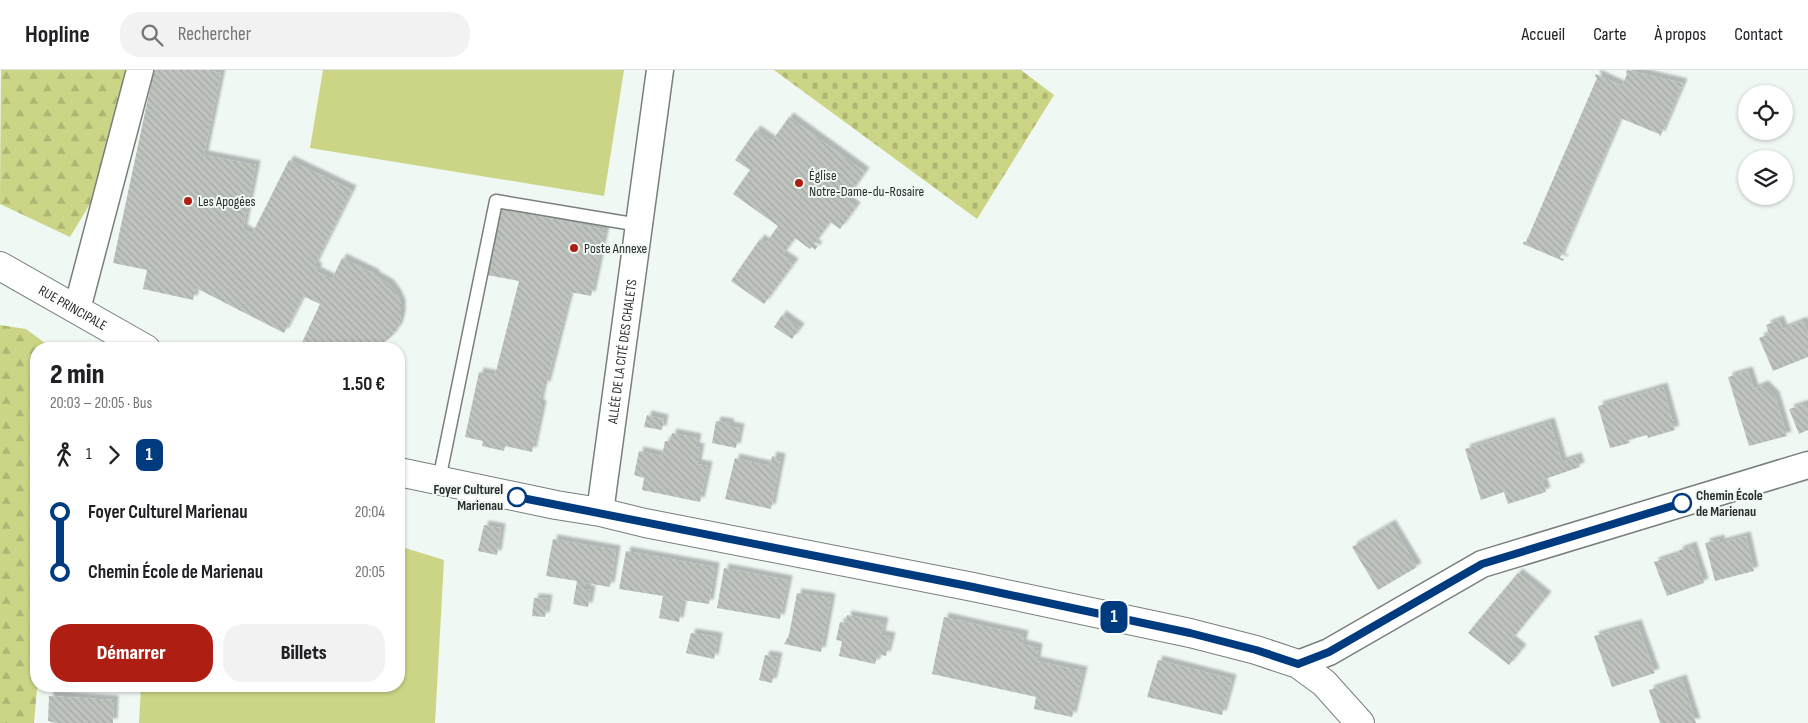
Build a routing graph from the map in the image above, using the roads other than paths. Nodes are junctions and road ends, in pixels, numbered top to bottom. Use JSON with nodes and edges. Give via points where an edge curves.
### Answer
{"nodes":[{"id":1,"x":140,"y":70,"type":"edge"},
{"id":2,"x":660,"y":70,"type":"edge"},
{"id":3,"x":639,"y":225,"type":"junction"},
{"id":4,"x":0,"y":266,"type":"edge"},
{"id":5,"x":77,"y":309,"type":"junction"},
{"id":6,"x":134,"y":342,"type":"edge"},
{"id":7,"x":1808,"y":465,"type":"edge"},
{"id":8,"x":405,"y":473,"type":"edge"},
{"id":9,"x":439,"y":480,"type":"junction"},
{"id":10,"x":600,"y":512,"type":"junction"},
{"id":11,"x":1298,"y":664,"type":"junction"},
{"id":12,"x":1360,"y":723,"type":"edge"}],
"edges":[{"from":1,"to":5,"type":"street"},
{"from":2,"to":3,"type":"street","name":"ALLÉE DE LA CITÉ DES CHALETS"},
{"from":3,"to":9,"type":"lane","via":[[496,202]]},
{"from":3,"to":10,"type":"street","name":"ALLÉE DE LA CITÉ DES CHALETS"},
{"from":4,"to":5,"type":"main road","name":"RUE PRINCIPALE"},
{"from":5,"to":6,"type":"main road","name":"RUE PRINCIPALE"},
{"from":7,"to":11,"type":"street","via":[[1482,564],[1329,652]]},
{"from":8,"to":9,"type":"main road"},
{"from":9,"to":10,"type":"main road"},
{"from":10,"to":11,"type":"main road","via":[[1190,633]]},
{"from":11,"to":12,"type":"main road","via":[[1324,683]]}]}
